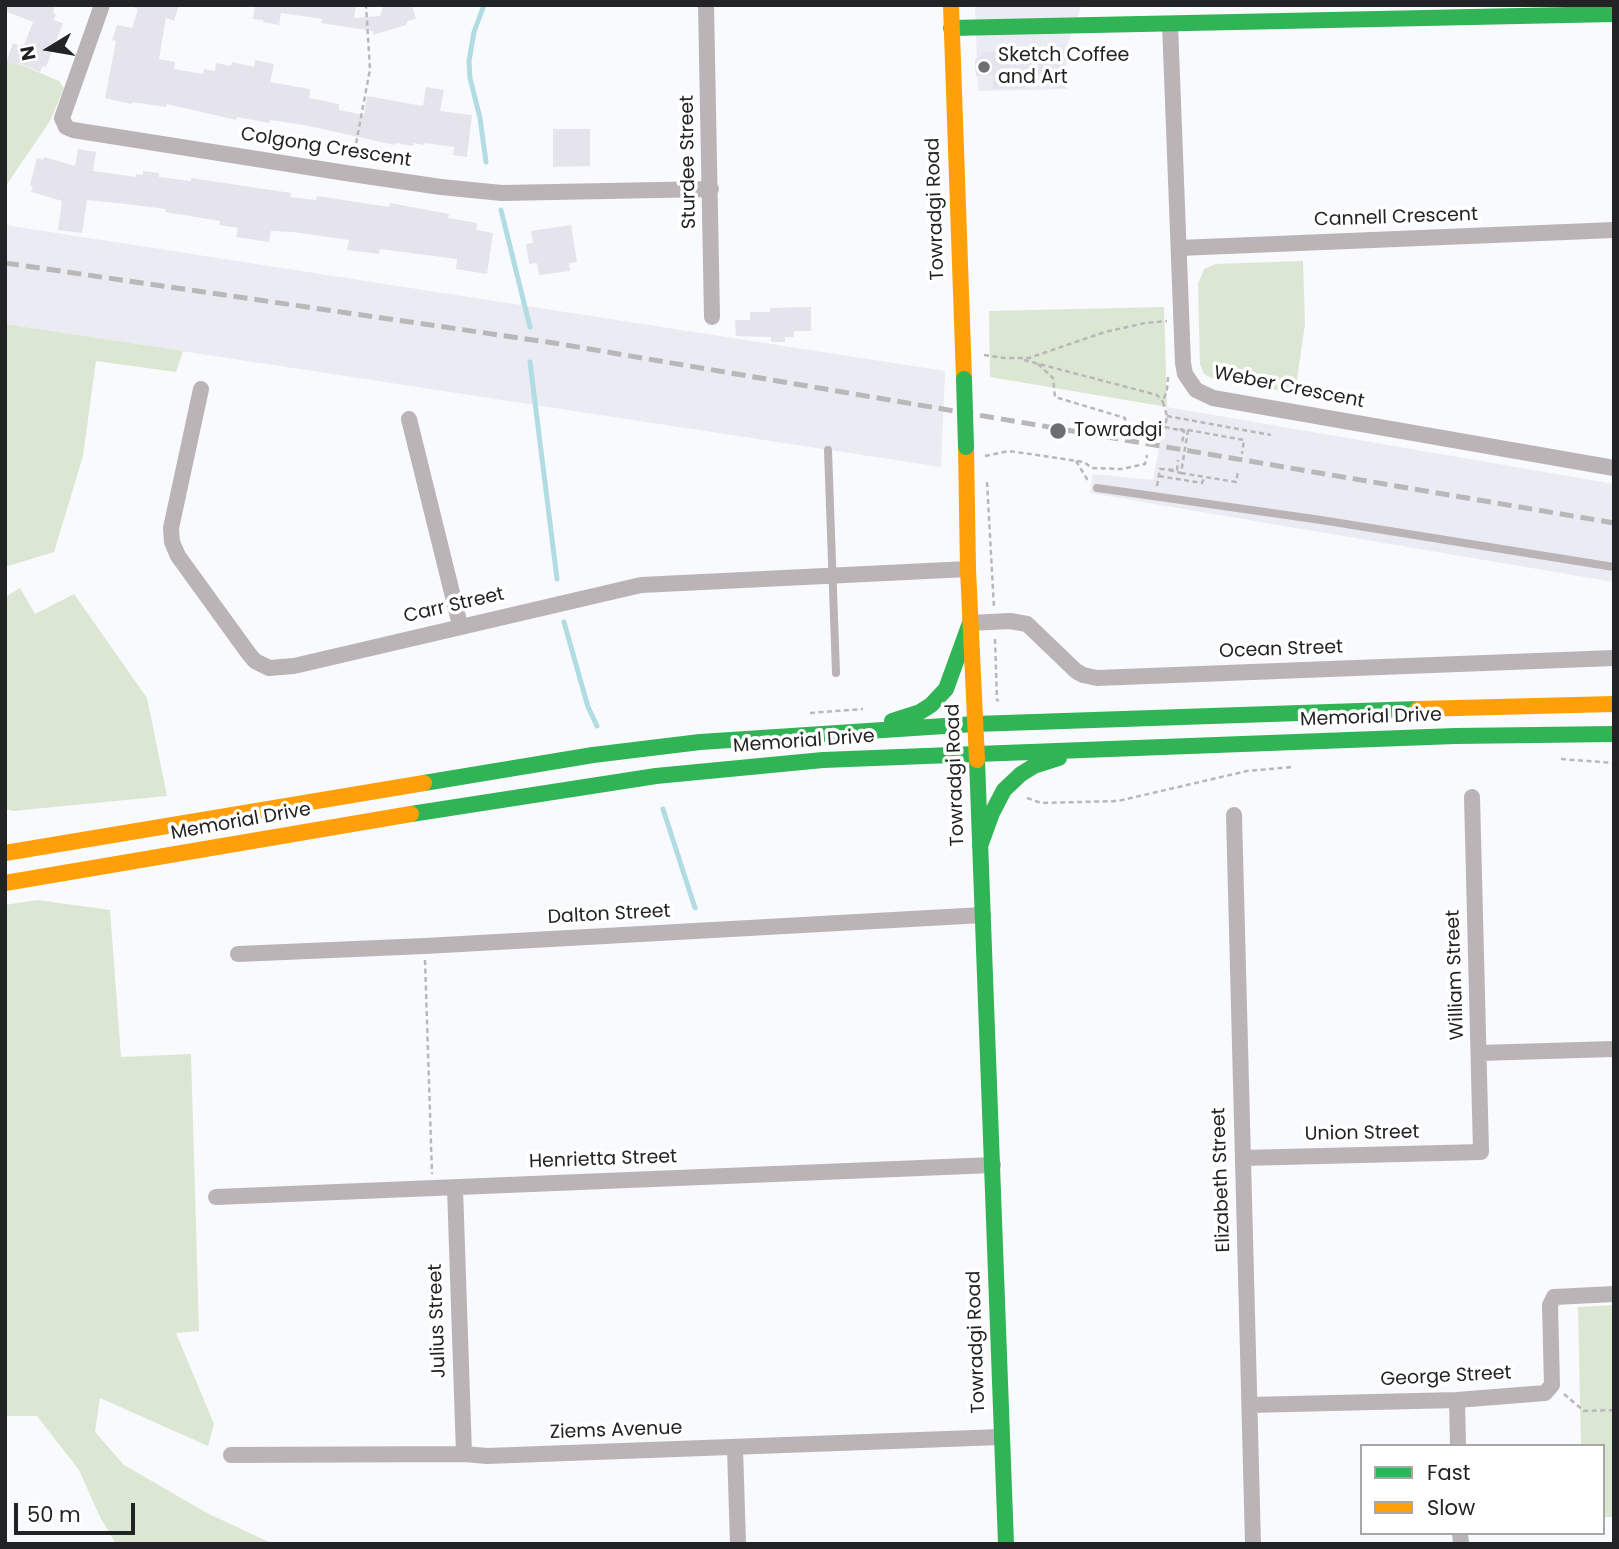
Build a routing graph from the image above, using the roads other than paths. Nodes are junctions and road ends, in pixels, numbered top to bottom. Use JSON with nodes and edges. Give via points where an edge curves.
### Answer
{"nodes":[{"id":1,"x":102,"y":5,"type":"edge"},
{"id":2,"x":706,"y":5,"type":"edge"},
{"id":3,"x":951,"y":5,"type":"edge"},
{"id":4,"x":1218,"y":5,"type":"edge"},
{"id":5,"x":1462,"y":11,"type":"edge"},
{"id":6,"x":1614,"y":14,"type":"edge"},
{"id":7,"x":1219,"y":22,"type":"junction"},
{"id":8,"x":1170,"y":24,"type":"junction"},
{"id":9,"x":951,"y":28,"type":"junction"},
{"id":10,"x":711,"y":190,"type":"junction"},
{"id":11,"x":1614,"y":230,"type":"edge"},
{"id":12,"x":1179,"y":248,"type":"junction"},
{"id":13,"x":712,"y":317,"type":"dead end"},
{"id":14,"x":201,"y":389,"type":"dead end"},
{"id":15,"x":409,"y":418,"type":"dead end"},
{"id":16,"x":828,"y":450,"type":"dead end"},
{"id":17,"x":1614,"y":468,"type":"edge"},
{"id":18,"x":1097,"y":488,"type":"dead end"},
{"id":19,"x":1614,"y":567,"type":"edge"},
{"id":20,"x":968,"y":569,"type":"junction"},
{"id":21,"x":833,"y":575,"type":"junction"},
{"id":22,"x":970,"y":623,"type":"junction"},
{"id":23,"x":460,"y":625,"type":"junction"},
{"id":24,"x":1614,"y":657,"type":"edge"},
{"id":25,"x":836,"y":673,"type":"dead end"},
{"id":26,"x":1614,"y":704,"type":"edge"},
{"id":27,"x":975,"y":724,"type":"junction"},
{"id":28,"x":840,"y":732,"type":"junction"},
{"id":29,"x":1614,"y":734,"type":"edge"},
{"id":30,"x":1108,"y":748,"type":"junction"},
{"id":31,"x":977,"y":754,"type":"junction"},
{"id":32,"x":1472,"y":797,"type":"dead end"},
{"id":33,"x":1234,"y":815,"type":"dead end"},
{"id":34,"x":980,"y":846,"type":"junction"},
{"id":35,"x":5,"y":853,"type":"edge"},
{"id":36,"x":5,"y":883,"type":"edge"},
{"id":37,"x":983,"y":915,"type":"junction"},
{"id":38,"x":238,"y":954,"type":"dead end"},
{"id":39,"x":1614,"y":1049,"type":"edge"},
{"id":40,"x":1479,"y":1052,"type":"junction"},
{"id":41,"x":1481,"y":1152,"type":"joint"},
{"id":42,"x":1243,"y":1158,"type":"junction"},
{"id":43,"x":993,"y":1165,"type":"junction"},
{"id":44,"x":454,"y":1188,"type":"junction"},
{"id":45,"x":216,"y":1197,"type":"dead end"},
{"id":46,"x":1614,"y":1294,"type":"edge"},
{"id":47,"x":1457,"y":1400,"type":"junction"},
{"id":48,"x":1250,"y":1405,"type":"junction"},
{"id":49,"x":1001,"y":1437,"type":"junction"},
{"id":50,"x":1458,"y":1444,"type":"edge"},
{"id":51,"x":734,"y":1448,"type":"junction"},
{"id":52,"x":464,"y":1454,"type":"junction"},
{"id":53,"x":231,"y":1455,"type":"dead end"},
{"id":54,"x":738,"y":1544,"type":"edge"},
{"id":55,"x":1006,"y":1544,"type":"edge"},
{"id":56,"x":1253,"y":1544,"type":"edge"}],
"edges":[{"from":1,"to":10,"type":"street","name":"Colgong Crescent","via":[[62,118],[73,130],[441,187],[502,192]]},
{"from":2,"to":10,"type":"street","name":"Sturdee Street"},
{"from":3,"to":9,"type":"main road","name":"Towradgi Road"},
{"from":4,"to":7,"type":"street"},
{"from":5,"to":6,"type":"main road"},
{"from":5,"to":7,"type":"main road"},
{"from":7,"to":8,"type":"main road"},
{"from":8,"to":9,"type":"main road"},
{"from":8,"to":12,"type":"street","name":"Weber Crescent"},
{"from":9,"to":20,"type":"main road","name":"Towradgi Road","bridge":true},
{"from":10,"to":13,"type":"street","name":"Sturdee Street"},
{"from":11,"to":12,"type":"street","name":"Cannell Crescent"},
{"from":12,"to":17,"type":"street","name":"Weber Crescent","via":[[1185,374],[1196,390],[1213,398]]},
{"from":14,"to":23,"type":"street","name":"Carr Street","via":[[172,542],[255,661],[285,668]]},
{"from":15,"to":23,"type":"street"},
{"from":16,"to":21,"type":"lane"},
{"from":18,"to":19,"type":"lane"},
{"from":20,"to":21,"type":"street","name":"Carr Street"},
{"from":20,"to":22,"type":"main road","name":"Towradgi Road"},
{"from":21,"to":23,"type":"street","name":"Carr Street","via":[[641,584]]},
{"from":21,"to":25,"type":"lane"},
{"from":22,"to":24,"type":"street","name":"Ocean Street","via":[[1027,624],[1076,671],[1097,678]]},
{"from":22,"to":27,"type":"main road","name":"Towradgi Road"},
{"from":22,"to":28,"type":"main road","via":[[946,690],[931,705],[909,717]]},
{"from":26,"to":27,"type":"main road","name":"Memorial Drive"},
{"from":27,"to":28,"type":"main road","name":"Memorial Drive"},
{"from":27,"to":31,"type":"main road","name":"Towradgi Road"},
{"from":28,"to":35,"type":"main road","name":"Memorial Drive","via":[[593,755]]},
{"from":29,"to":30,"type":"main road","name":"Memorial Drive"},
{"from":30,"to":31,"type":"main road","name":"Memorial Drive"},
{"from":30,"to":34,"type":"main road","via":[[1050,761],[1021,774],[1004,790]]},
{"from":31,"to":34,"type":"main road","name":"Towradgi Road"},
{"from":31,"to":36,"type":"main road","name":"Memorial Drive","via":[[823,760],[656,776]]},
{"from":32,"to":40,"type":"street","name":"William Street"},
{"from":33,"to":42,"type":"street","name":"Elizabeth Street"},
{"from":34,"to":37,"type":"main road","name":"Towradgi Road"},
{"from":37,"to":38,"type":"street","name":"Dalton Street"},
{"from":37,"to":43,"type":"main road","name":"Towradgi Road"},
{"from":39,"to":40,"type":"street"},
{"from":40,"to":41,"type":"street","name":"William Street"},
{"from":41,"to":42,"type":"street","name":"Union Street"},
{"from":42,"to":48,"type":"street","name":"Elizabeth Street"},
{"from":43,"to":44,"type":"street","name":"Henrietta Street"},
{"from":43,"to":49,"type":"main road","name":"Towradgi Road"},
{"from":44,"to":45,"type":"street","name":"Henrietta Street"},
{"from":44,"to":52,"type":"street","name":"Julius Street"},
{"from":46,"to":47,"type":"street","name":"George Street","via":[[1555,1297],[1550,1305],[1552,1385],[1545,1393]]},
{"from":47,"to":48,"type":"street","name":"George Street"},
{"from":47,"to":50,"type":"street"},
{"from":48,"to":56,"type":"street","name":"Elizabeth Street"},
{"from":49,"to":51,"type":"street","name":"Ziems Avenue"},
{"from":49,"to":55,"type":"main road","name":"Towradgi Road"},
{"from":51,"to":52,"type":"street","name":"Ziems Avenue"},
{"from":51,"to":54,"type":"street"},
{"from":52,"to":53,"type":"street","name":"Ziems Avenue"}]}
